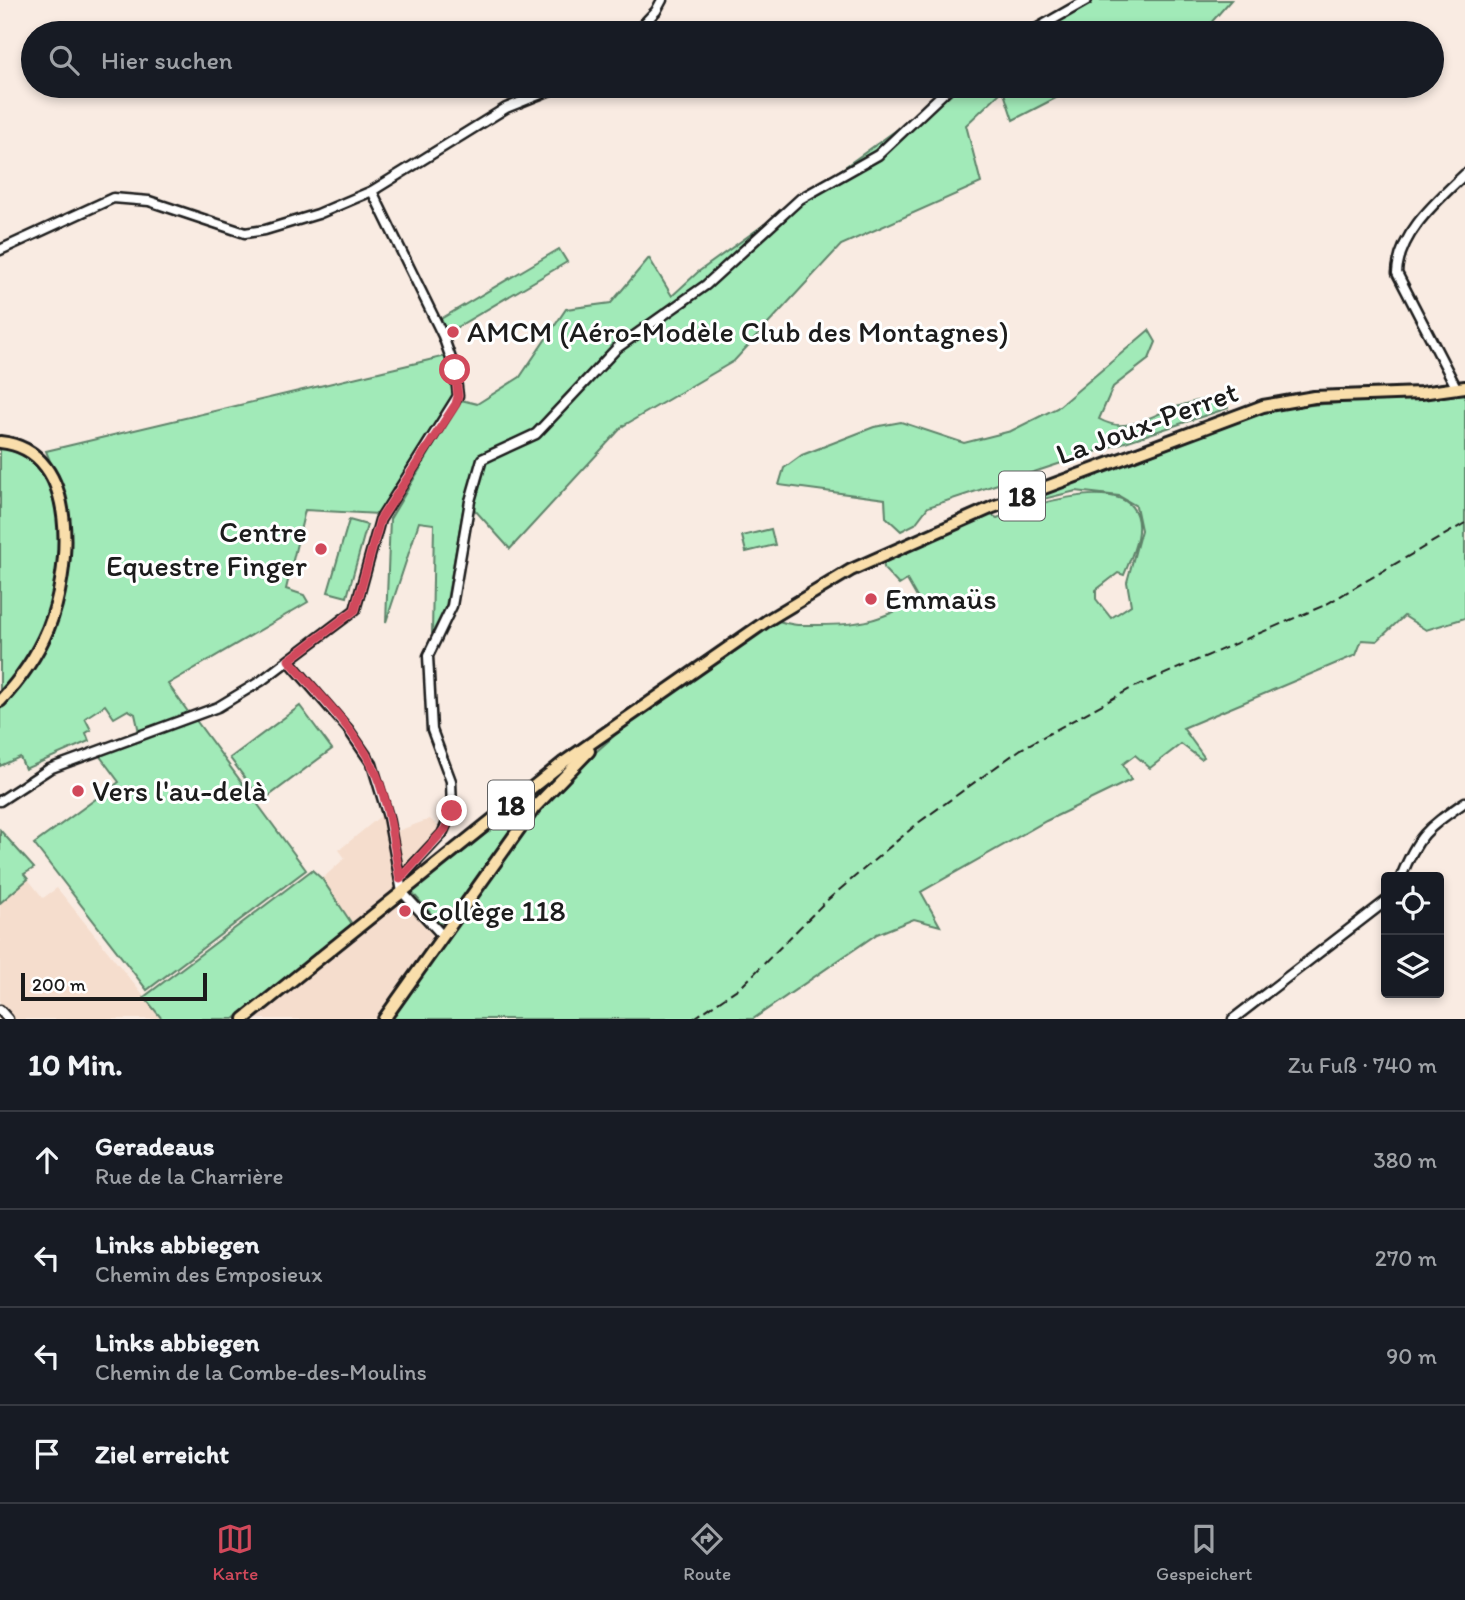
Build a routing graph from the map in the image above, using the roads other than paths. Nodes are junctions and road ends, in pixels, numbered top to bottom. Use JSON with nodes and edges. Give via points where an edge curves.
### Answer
{"nodes":[{"id":1,"x":662,"y":0,"type":"edge"},
{"id":2,"x":1087,"y":0,"type":"edge"},
{"id":3,"x":646,"y":21,"type":"edge"},
{"id":4,"x":1050,"y":21,"type":"edge"},
{"id":5,"x":531,"y":98,"type":"edge"},
{"id":6,"x":938,"y":98,"type":"edge"},
{"id":7,"x":1465,"y":174,"type":"edge"},
{"id":8,"x":372,"y":191,"type":"junction"},
{"id":9,"x":0,"y":250,"type":"edge"},
{"id":10,"x":1461,"y":388,"type":"edge"},
{"id":11,"x":0,"y":442,"type":"edge"},
{"id":12,"x":289,"y":660,"type":"junction"},
{"id":13,"x":0,"y":701,"type":"edge"},
{"id":14,"x":622,"y":722,"type":"junction"},
{"id":15,"x":0,"y":801,"type":"edge"},
{"id":16,"x":1465,"y":802,"type":"edge"},
{"id":17,"x":1403,"y":872,"type":"edge"},
{"id":18,"x":400,"y":879,"type":"junction"},
{"id":19,"x":402,"y":892,"type":"junction"},
{"id":20,"x":1381,"y":905,"type":"edge"},
{"id":21,"x":442,"y":935,"type":"junction"},
{"id":22,"x":0,"y":1010,"type":"edge"},
{"id":23,"x":8,"y":1019,"type":"edge"},
{"id":24,"x":244,"y":1019,"type":"edge"},
{"id":25,"x":384,"y":1019,"type":"edge"},
{"id":26,"x":1233,"y":1019,"type":"edge"}],
"edges":[{"from":1,"to":3,"type":"street"},
{"from":2,"to":4,"type":"street"},
{"from":5,"to":8,"type":"street","via":[[506,108]]},
{"from":6,"to":18,"type":"street","via":[[878,155],[800,199],[706,285],[617,348],[536,434],[482,459],[452,606],[428,656],[432,730],[450,781],[452,811],[445,829]]},
{"from":7,"to":10,"type":"street","name":"La Joux-Perret","via":[[1409,234],[1399,252],[1397,274]]},
{"from":8,"to":9,"type":"street","via":[[318,214],[245,233],[149,201],[113,198]]},
{"from":8,"to":12,"type":"street","via":[[443,336],[458,396],[380,520],[355,610]]},
{"from":10,"to":14,"type":"main road","name":"La Joux-Perret","number":"18","via":[[1337,395],[1262,406],[993,507],[906,543],[825,585]]},
{"from":11,"to":13,"type":"main road","via":[[26,449],[47,468],[60,501],[64,539],[60,589],[47,631]]},
{"from":12,"to":15,"type":"street","via":[[218,707],[49,769]]},
{"from":12,"to":18,"type":"street","via":[[372,764]]},
{"from":14,"to":19,"type":"main road","name":"La Joux-Perret","number":"18","via":[[564,762]]},
{"from":14,"to":21,"type":"main road","name":"La Joux-Perret","number":"18","via":[[534,808]]},
{"from":16,"to":17,"type":"street","via":[[1426,829]]},
{"from":18,"to":19,"type":"street"},
{"from":19,"to":21,"type":"street"},
{"from":19,"to":24,"type":"main road","number":"18"},
{"from":20,"to":26,"type":"street"},
{"from":21,"to":25,"type":"main road","number":"18"},
{"from":22,"to":23,"type":"street"}]}
